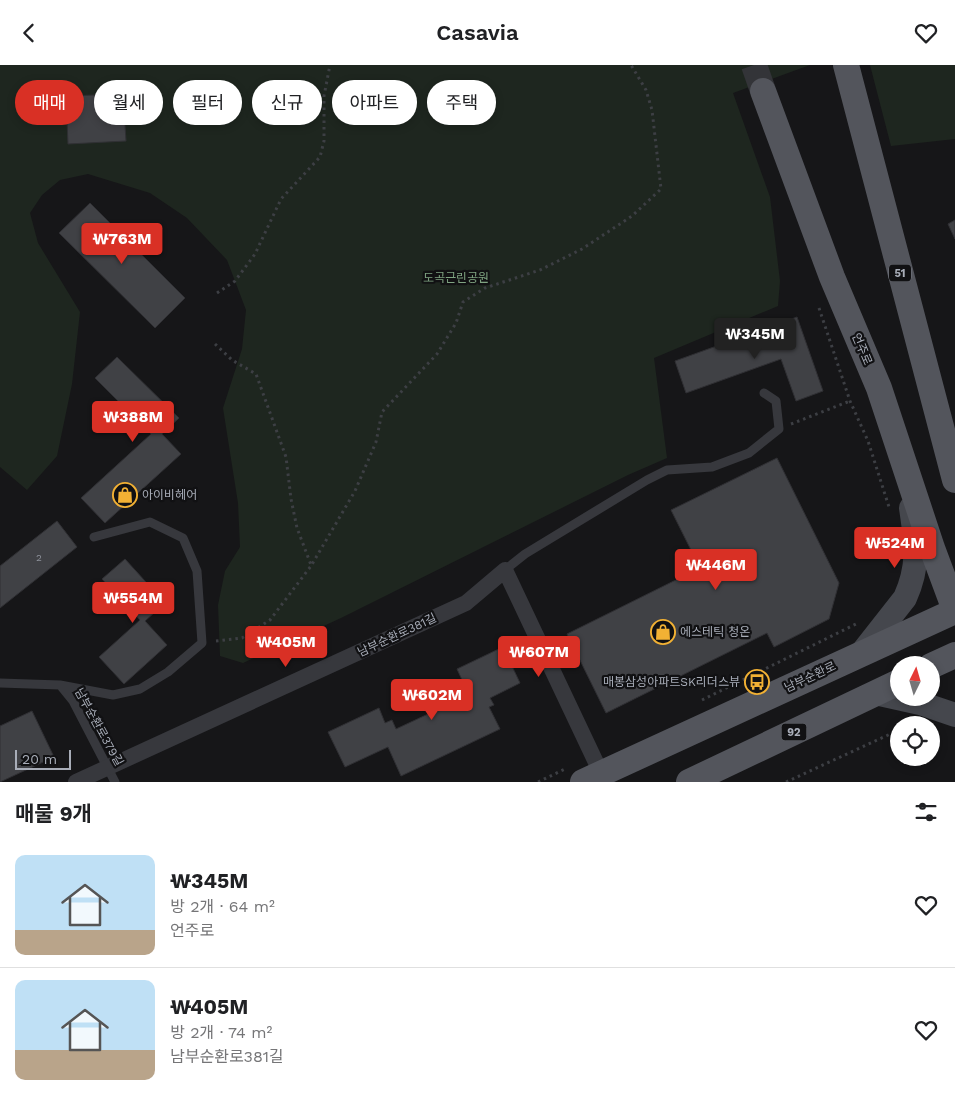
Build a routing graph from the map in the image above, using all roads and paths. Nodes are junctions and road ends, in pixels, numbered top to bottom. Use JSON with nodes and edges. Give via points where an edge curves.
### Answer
{"nodes":[{"id":1,"x":330,"y":65,"type":"edge"},
{"id":2,"x":631,"y":65,"type":"edge"},
{"id":3,"x":846,"y":65,"type":"edge"},
{"id":4,"x":763,"y":91,"type":"tunnel mouth"},
{"id":5,"x":217,"y":293,"type":"dead end"},
{"id":6,"x":816,"y":300,"type":"dead end"},
{"id":7,"x":215,"y":344,"type":"dead end"},
{"id":8,"x":764,"y":393,"type":"dead end"},
{"id":9,"x":850,"y":401,"type":"junction"},
{"id":10,"x":779,"y":429,"type":"junction"},
{"id":11,"x":953,"y":471,"type":"edge"},
{"id":12,"x":909,"y":479,"type":"junction"},
{"id":13,"x":891,"y":511,"type":"dead end"},
{"id":14,"x":94,"y":537,"type":"dead end"},
{"id":15,"x":311,"y":565,"type":"junction"},
{"id":16,"x":506,"y":570,"type":"junction"},
{"id":17,"x":955,"y":611,"type":"edge"},
{"id":18,"x":864,"y":617,"type":"dead end"},
{"id":19,"x":202,"y":643,"type":"junction"},
{"id":20,"x":860,"y":654,"type":"junction"},
{"id":21,"x":955,"y":655,"type":"edge"},
{"id":22,"x":940,"y":662,"type":"edge"},
{"id":23,"x":0,"y":683,"type":"edge"},
{"id":24,"x":60,"y":685,"type":"junction"},
{"id":25,"x":890,"y":686,"type":"edge"},
{"id":26,"x":875,"y":693,"type":"junction"},
{"id":27,"x":701,"y":701,"type":"dead end"},
{"id":28,"x":955,"y":715,"type":"edge"},
{"id":29,"x":890,"y":734,"type":"edge"},
{"id":30,"x":592,"y":770,"type":"edge"},
{"id":31,"x":111,"y":775,"type":"edge"},
{"id":32,"x":76,"y":782,"type":"edge"},
{"id":33,"x":538,"y":782,"type":"edge"},
{"id":34,"x":689,"y":782,"type":"edge"},
{"id":35,"x":786,"y":782,"type":"edge"}],
"edges":[{"from":1,"to":5,"type":"path","via":[[324,96],[324,141],[320,157],[281,199],[255,254],[235,281]]},
{"from":2,"to":15,"type":"path","via":[[646,90],[652,110],[660,189],[632,216],[582,249],[540,270],[485,287],[463,302],[456,323],[437,354],[382,412],[376,442],[355,491]]},
{"from":3,"to":11,"type":"main road","number":"51"},
{"from":4,"to":12,"type":"main road","name":"언주로","via":[[832,277],[879,388]]},
{"from":6,"to":9,"type":"path"},
{"from":7,"to":15,"type":"path","via":[[256,373],[286,457],[290,499]]},
{"from":8,"to":10,"type":"lane","via":[[776,401]]},
{"from":9,"to":10,"type":"path"},
{"from":9,"to":13,"type":"path","via":[[868,441]]},
{"from":10,"to":16,"type":"lane","via":[[749,453],[712,467],[667,470],[647,480],[525,554]]},
{"from":12,"to":17,"type":"main road","name":"언주로"},
{"from":12,"to":20,"type":"main road","via":[[917,557],[915,571],[905,597]]},
{"from":14,"to":19,"type":"lane","via":[[150,522],[183,538],[197,571]]},
{"from":15,"to":19,"type":"path","via":[[270,620],[242,638]]},
{"from":16,"to":30,"type":"street"},
{"from":16,"to":31,"type":"street","name":"남부순환로381길","via":[[466,603]]},
{"from":17,"to":20,"type":"main road","name":"남부순환로"},
{"from":18,"to":27,"type":"path","via":[[856,624]]},
{"from":19,"to":24,"type":"lane","via":[[168,672],[140,689],[113,695]]},
{"from":20,"to":30,"type":"main road","name":"남부순환로"},
{"from":21,"to":22,"type":"main road"},
{"from":23,"to":24,"type":"lane","name":"남부순환로379길"},
{"from":24,"to":31,"type":"lane","name":"남부순환로379길","via":[[73,701]]},
{"from":25,"to":26,"type":"main road","number":"92"},
{"from":26,"to":28,"type":"main road"},
{"from":26,"to":34,"type":"main road","number":"92"},
{"from":29,"to":35,"type":"path"},
{"from":30,"to":33,"type":"path"},
{"from":31,"to":32,"type":"street","name":"남부순환로381길"}]}
